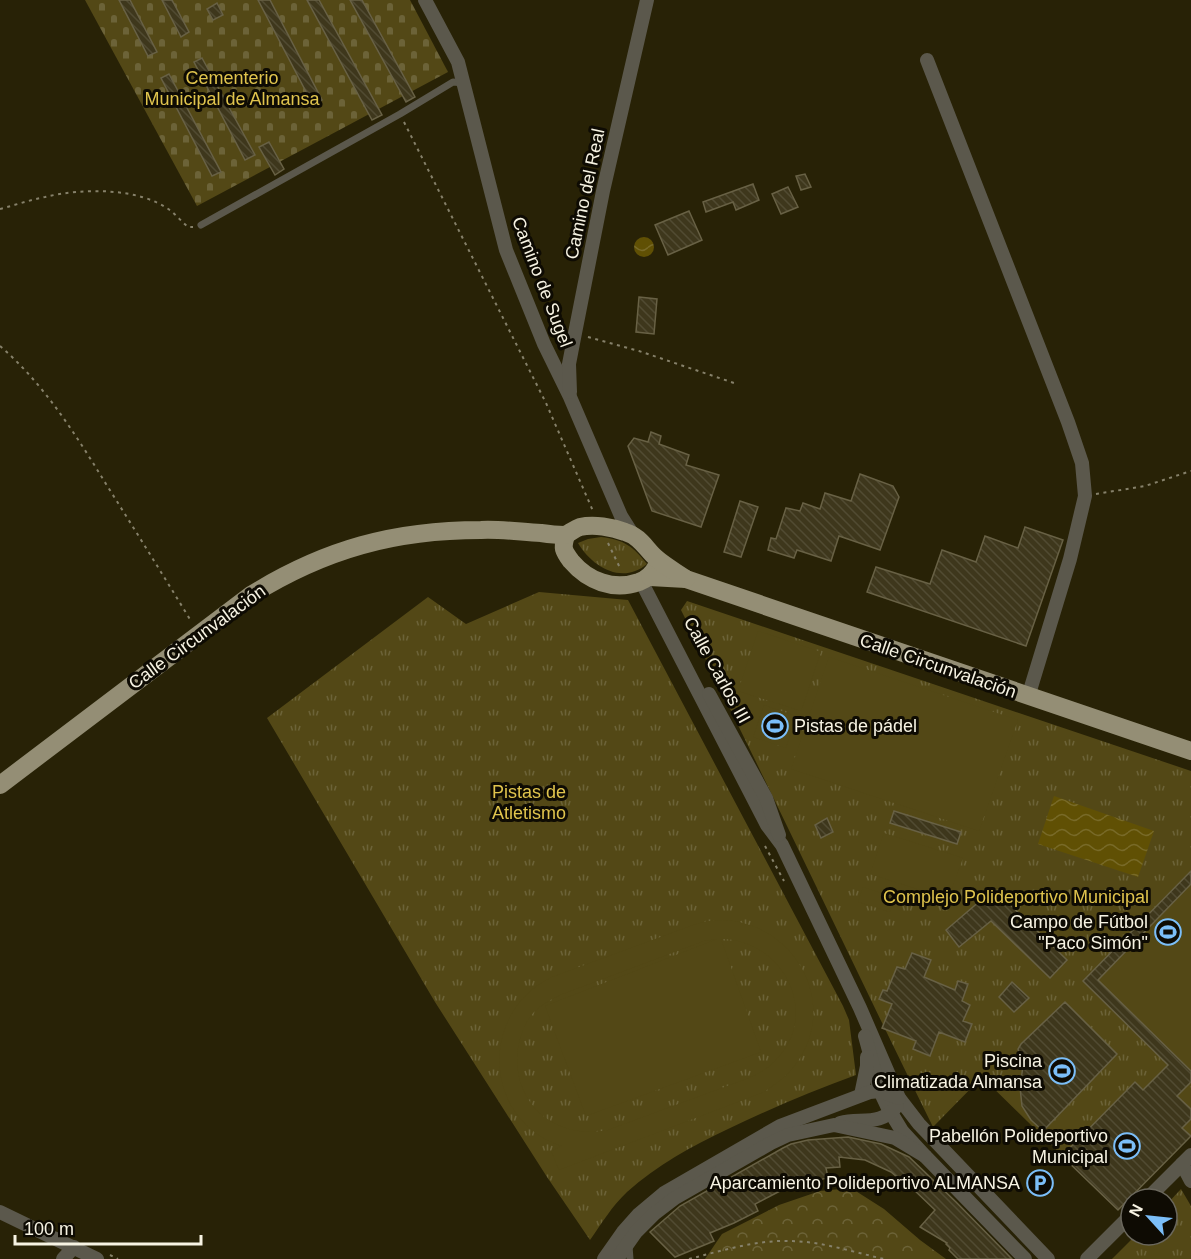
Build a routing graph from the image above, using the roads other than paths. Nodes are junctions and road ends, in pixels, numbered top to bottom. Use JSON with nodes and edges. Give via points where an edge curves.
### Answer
{"nodes":[{"id":1,"x":425,"y":0,"type":"edge"},
{"id":2,"x":647,"y":0,"type":"edge"},
{"id":3,"x":927,"y":60,"type":"dead end"},
{"id":4,"x":464,"y":83,"type":"junction"},
{"id":5,"x":201,"y":225,"type":"road end"},
{"id":6,"x":570,"y":397,"type":"junction"},
{"id":7,"x":633,"y":535,"type":"junction"},
{"id":8,"x":565,"y":541,"type":"junction"},
{"id":9,"x":654,"y":556,"type":"junction"},
{"id":10,"x":646,"y":579,"type":"junction"},
{"id":11,"x":686,"y":579,"type":"junction"},
{"id":12,"x":1028,"y":697,"type":"junction"},
{"id":13,"x":1191,"y":751,"type":"edge"},
{"id":14,"x":0,"y":785,"type":"edge"},
{"id":15,"x":860,"y":1008,"type":"junction"},
{"id":16,"x":866,"y":1040,"type":"junction"},
{"id":17,"x":861,"y":1095,"type":"junction"},
{"id":18,"x":889,"y":1101,"type":"junction"},
{"id":19,"x":834,"y":1125,"type":"junction"},
{"id":20,"x":925,"y":1156,"type":"junction"},
{"id":21,"x":1186,"y":1160,"type":"edge"},
{"id":22,"x":1191,"y":1181,"type":"edge"},
{"id":23,"x":1159,"y":1187,"type":"edge"},
{"id":24,"x":0,"y":1212,"type":"edge"},
{"id":25,"x":1119,"y":1227,"type":"edge"},
{"id":26,"x":629,"y":1240,"type":"junction"},
{"id":27,"x":74,"y":1247,"type":"junction"},
{"id":28,"x":63,"y":1259,"type":"edge"},
{"id":29,"x":97,"y":1259,"type":"edge"},
{"id":30,"x":604,"y":1259,"type":"edge"},
{"id":31,"x":617,"y":1259,"type":"edge"},
{"id":32,"x":630,"y":1259,"type":"edge"},
{"id":33,"x":1025,"y":1259,"type":"edge"},
{"id":34,"x":1048,"y":1259,"type":"edge"},
{"id":35,"x":1087,"y":1259,"type":"edge"}],
"edges":[{"from":1,"to":4,"type":"street","name":"Camino de Sugel","via":[[458,62]]},
{"from":2,"to":6,"type":"street","name":"Camino del Real","via":[[575,333],[569,364]]},
{"from":3,"to":12,"type":"street","via":[[1083,470],[1085,496],[1070,559]]},
{"from":4,"to":5,"type":"lane","via":[[453,82]]},
{"from":4,"to":6,"type":"street","name":"Camino de Sugel","via":[[506,250]]},
{"from":6,"to":7,"type":"street","name":"Camino de Sugel","via":[[621,516]]},
{"from":7,"to":8,"type":"main road","via":[[600,526],[580,527]]},
{"from":7,"to":9,"type":"main road"},
{"from":8,"to":10,"type":"main road","name":"Calle Circunvalación","via":[[566,554],[581,571],[601,583],[623,586]]},
{"from":8,"to":14,"type":"main road","name":"Calle Circunvalación","via":[[524,532],[442,531],[403,535],[308,564],[251,595]]},
{"from":9,"to":10,"type":"main road","via":[[656,567]]},
{"from":9,"to":11,"type":"main road"},
{"from":10,"to":11,"type":"main road","name":"Calle Circunvalación"},
{"from":10,"to":15,"type":"street","name":"Calle Carlos III"},
{"from":11,"to":12,"type":"main road","name":"Calle Circunvalación"},
{"from":12,"to":13,"type":"main road","name":"Calle Circunvalación"},
{"from":15,"to":16,"type":"street","name":"Calle Carlos III"},
{"from":15,"to":18,"type":"street","name":"Calle Carlos III"},
{"from":16,"to":17,"type":"street","via":[[867,1066]]},
{"from":16,"to":18,"type":"street","name":"Calle Carlos III"},
{"from":17,"to":18,"type":"street","via":[[876,1090]]},
{"from":17,"to":30,"type":"street","via":[[780,1126],[664,1193],[639,1214]]},
{"from":18,"to":19,"type":"street","via":[[886,1117]]},
{"from":18,"to":20,"type":"street","via":[[902,1131]]},
{"from":18,"to":34,"type":"street","via":[[919,1124]]},
{"from":19,"to":20,"type":"street","via":[[895,1138]]},
{"from":19,"to":26,"type":"street","via":[[788,1135],[771,1143],[675,1198]]},
{"from":20,"to":33,"type":"street"},
{"from":21,"to":22,"type":"street"},
{"from":21,"to":23,"type":"street"},
{"from":24,"to":27,"type":"street"},
{"from":25,"to":35,"type":"street"},
{"from":26,"to":31,"type":"street"},
{"from":26,"to":32,"type":"lane"},
{"from":27,"to":28,"type":"street"},
{"from":27,"to":29,"type":"street"}]}
